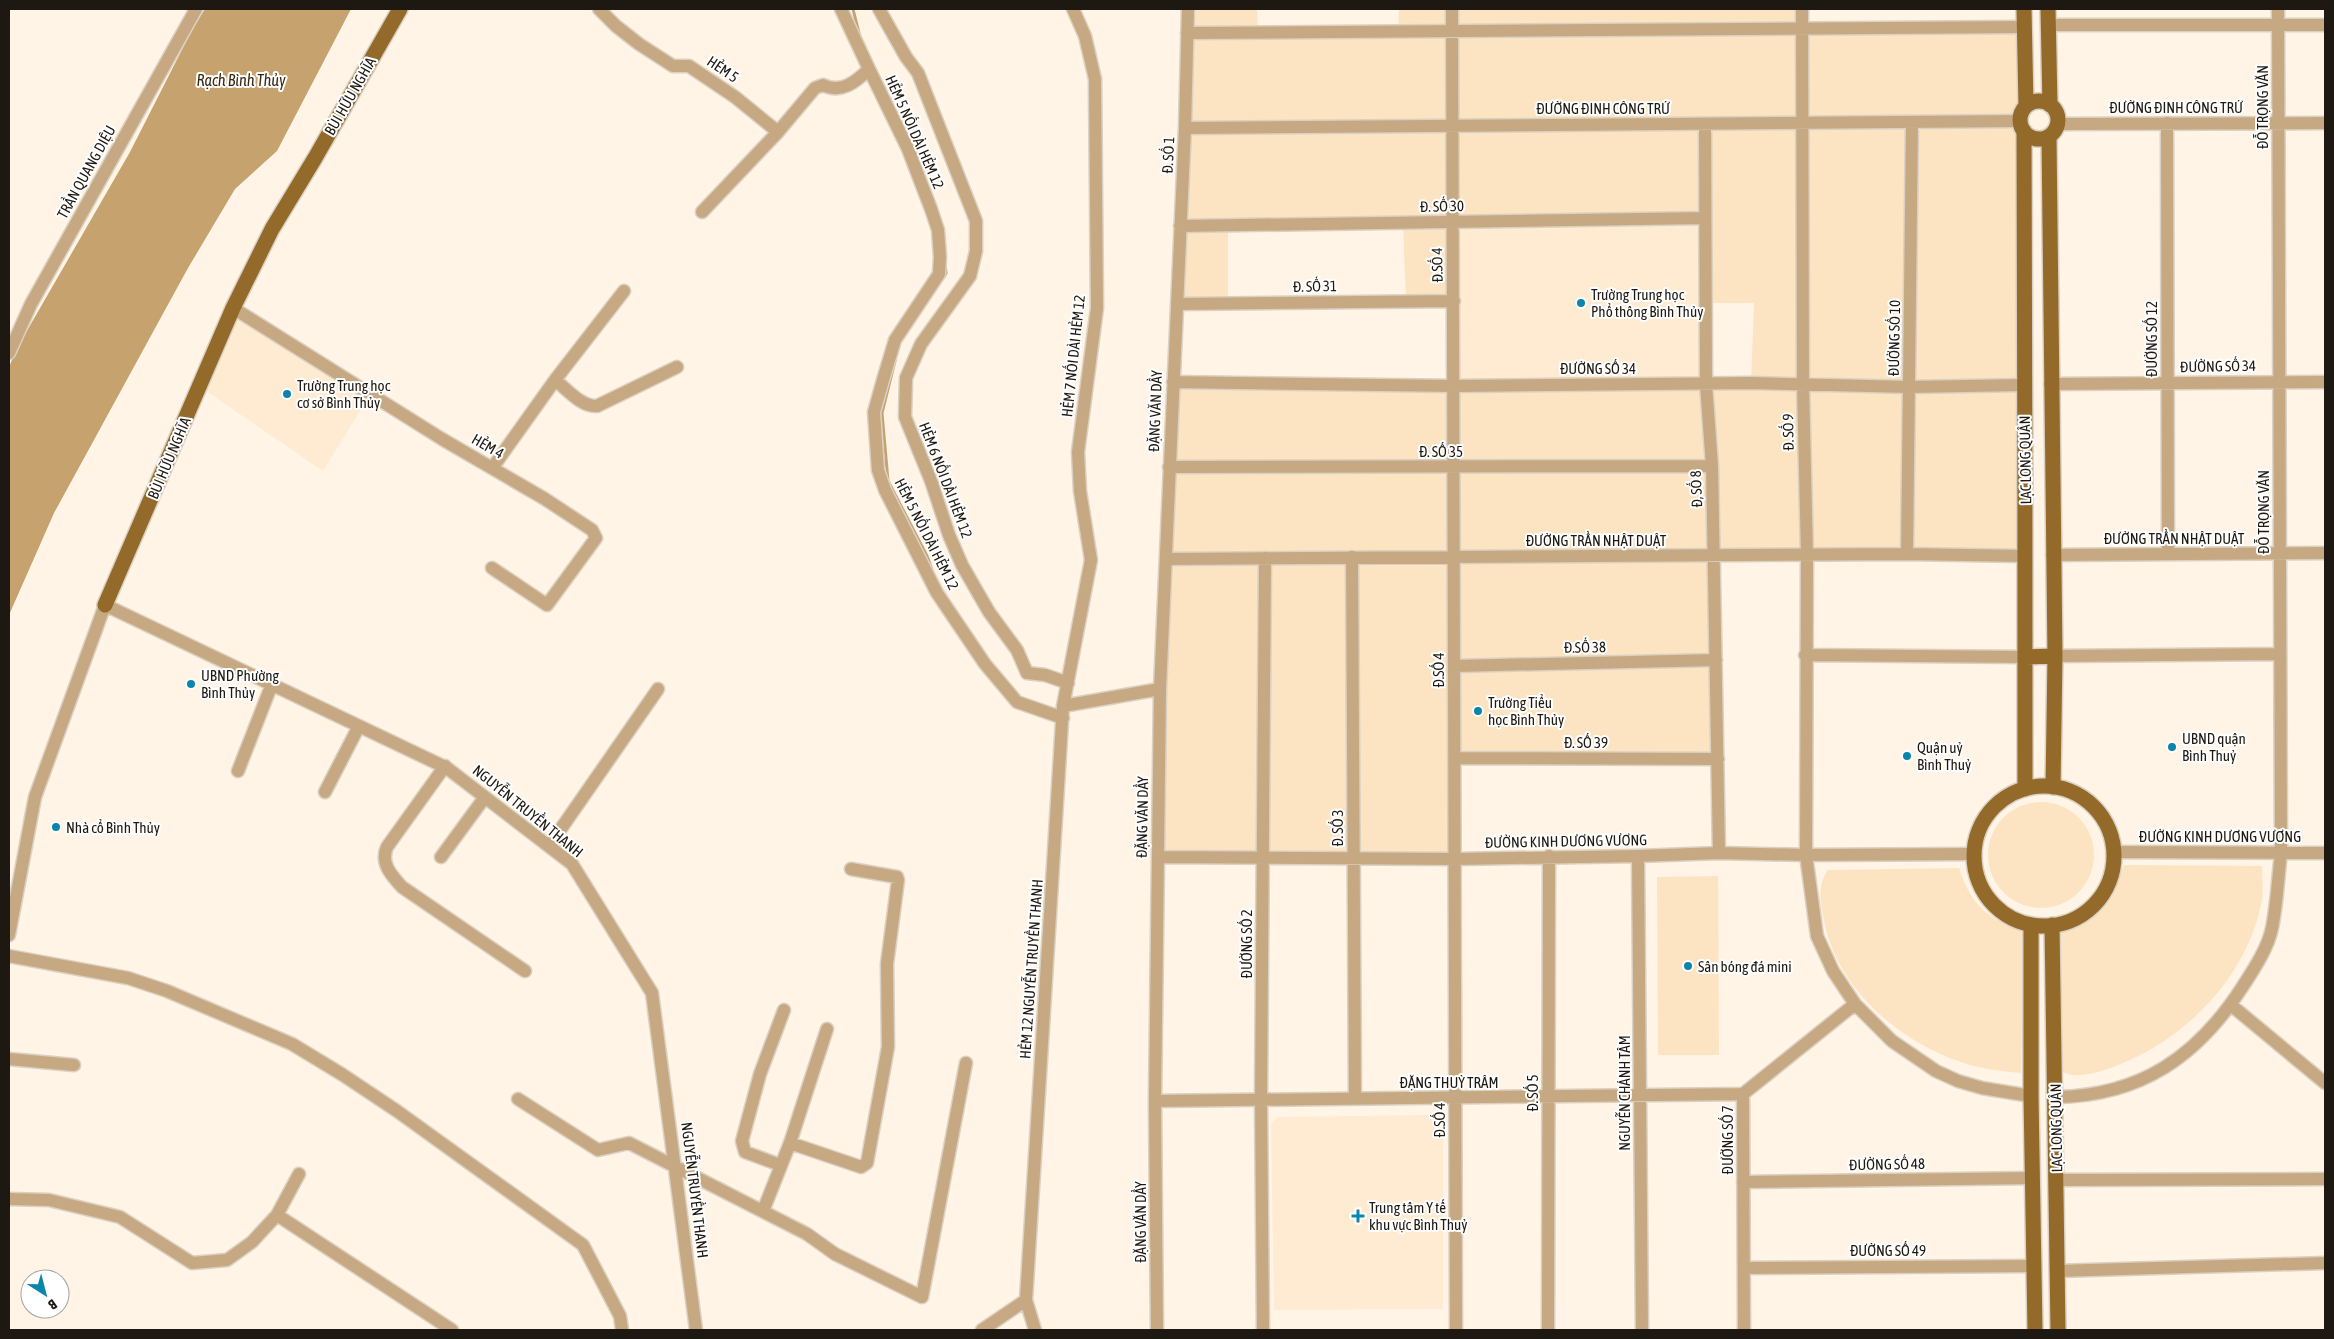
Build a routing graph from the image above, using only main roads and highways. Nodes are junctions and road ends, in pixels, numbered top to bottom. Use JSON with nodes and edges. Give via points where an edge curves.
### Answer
{"nodes":[{"id":1,"x":400,"y":9,"type":"edge"},
{"id":2,"x":2024,"y":9,"type":"edge"},
{"id":3,"x":2048,"y":9,"type":"edge"},
{"id":4,"x":2048,"y":25,"type":"junction"},
{"id":5,"x":2024,"y":27,"type":"junction"},
{"id":6,"x":2050,"y":105,"type":"junction"},
{"id":7,"x":2026,"y":106,"type":"junction"},
{"id":8,"x":2022,"y":126,"type":"junction"},
{"id":9,"x":2054,"y":130,"type":"junction"},
{"id":10,"x":2050,"y":384,"type":"junction"},
{"id":11,"x":2024,"y":385,"type":"junction"},
{"id":12,"x":2052,"y":555,"type":"junction"},
{"id":13,"x":2026,"y":556,"type":"junction"},
{"id":14,"x":106,"y":605,"type":"road end"},
{"id":15,"x":2055,"y":656,"type":"junction"},
{"id":16,"x":2026,"y":658,"type":"junction"},
{"id":17,"x":2053,"y":787,"type":"junction"},
{"id":18,"x":2024,"y":789,"type":"junction"},
{"id":19,"x":2052,"y":925,"type":"junction"},
{"id":20,"x":2031,"y":926,"type":"junction"},
{"id":21,"x":2031,"y":1096,"type":"junction"},
{"id":22,"x":2056,"y":1097,"type":"junction"},
{"id":23,"x":2035,"y":1330,"type":"edge"},
{"id":24,"x":2058,"y":1330,"type":"edge"}],
"edges":[{"from":1,"to":14,"type":"main road","name":"BÙI HỮU NGHĨA","via":[[272,228],[233,308]]},
{"from":2,"to":5,"type":"main road"},
{"from":3,"to":4,"type":"main road"},
{"from":4,"to":5,"type":"main road"},
{"from":4,"to":6,"type":"main road"},
{"from":5,"to":7,"type":"main road"},
{"from":6,"to":7,"type":"main road","via":[[2038,101]]},
{"from":6,"to":9,"type":"main road","via":[[2057,113]]},
{"from":7,"to":8,"type":"main road"},
{"from":8,"to":9,"type":"main road","via":[[2028,137],[2034,139]]},
{"from":8,"to":11,"type":"main road","name":"LẠC LONG QUÂN"},
{"from":9,"to":10,"type":"main road","name":"LẠC LONG QUÂN"},
{"from":10,"to":11,"type":"main road"},
{"from":10,"to":12,"type":"main road","name":"LẠC LONG QUÂN"},
{"from":11,"to":13,"type":"main road","name":"LẠC LONG QUÂN"},
{"from":12,"to":13,"type":"main road"},
{"from":12,"to":15,"type":"main road","name":"LẠC LONG QUÂN"},
{"from":13,"to":16,"type":"main road","name":"LẠC LONG QUÂN"},
{"from":15,"to":16,"type":"main road"},
{"from":15,"to":17,"type":"main road","name":"LẠC LONG QUÂN"},
{"from":16,"to":18,"type":"main road","name":"LẠC LONG QUÂN"},
{"from":17,"to":18,"type":"main road"},
{"from":17,"to":19,"type":"main road","via":[[2072,792],[2089,802],[2102,816],[2114,852],[2112,873],[2099,898],[2073,920]]},
{"from":18,"to":20,"type":"main road","via":[[2005,798],[1989,813],[1978,832],[1974,854],[1977,878],[1988,899],[2017,922]]},
{"from":19,"to":20,"type":"main road"},
{"from":19,"to":22,"type":"main road","name":"LẠC LONG QUÂN"},
{"from":20,"to":21,"type":"main road","name":"LẠC LONG QUÂN"},
{"from":21,"to":22,"type":"main road"},
{"from":21,"to":23,"type":"main road","name":"LẠC LONG QUÂN"},
{"from":22,"to":24,"type":"main road","name":"LẠC LONG QUÂN"}]}
